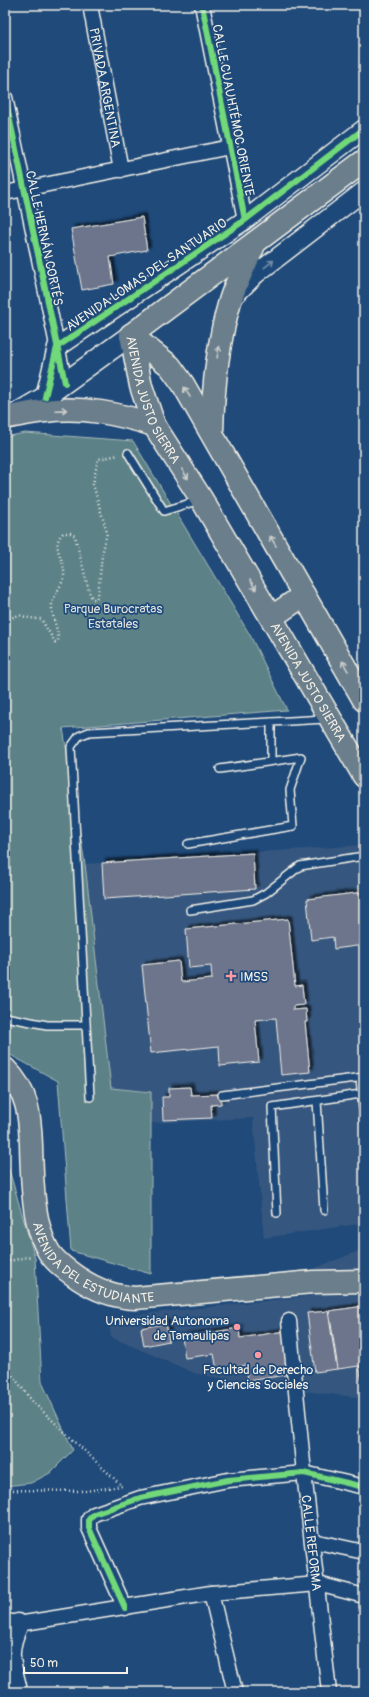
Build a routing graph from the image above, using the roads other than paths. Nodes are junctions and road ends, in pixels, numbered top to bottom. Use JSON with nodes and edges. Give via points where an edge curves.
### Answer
{"nodes":[{"id":1,"x":90,"y":5,"type":"edge"},
{"id":2,"x":202,"y":5,"type":"edge"},
{"id":3,"x":5,"y":97,"type":"edge"},
{"id":4,"x":364,"y":129,"type":"edge"},
{"id":5,"x":230,"y":147,"type":"junction"},
{"id":6,"x":363,"y":165,"type":"edge"},
{"id":7,"x":121,"y":170,"type":"junction"},
{"id":8,"x":24,"y":189,"type":"junction"},
{"id":9,"x":364,"y":191,"type":"edge"},
{"id":10,"x":5,"y":193,"type":"edge"},
{"id":11,"x":293,"y":215,"type":"junction"},
{"id":12,"x":245,"y":220,"type":"junction"},
{"id":13,"x":307,"y":235,"type":"junction"},
{"id":14,"x":254,"y":245,"type":"junction"},
{"id":15,"x":230,"y":300,"type":"junction"},
{"id":16,"x":131,"y":335,"type":"junction"},
{"id":17,"x":57,"y":347,"type":"junction"},
{"id":18,"x":65,"y":383,"type":"junction"},
{"id":19,"x":45,"y":397,"type":"junction"},
{"id":20,"x":7,"y":418,"type":"edge"},
{"id":21,"x":154,"y":425,"type":"junction"},
{"id":22,"x":212,"y":432,"type":"junction"},
{"id":23,"x":128,"y":453,"type":"road end"},
{"id":24,"x":202,"y":500,"type":"junction"},
{"id":25,"x":304,"y":595,"type":"junction"},
{"id":26,"x":272,"y":617,"type":"junction"},
{"id":27,"x":364,"y":700,"type":"edge"},
{"id":28,"x":331,"y":718,"type":"junction"},
{"id":29,"x":271,"y":722,"type":"junction"},
{"id":30,"x":271,"y":761,"type":"junction"},
{"id":31,"x":220,"y":769,"type":"dead end"},
{"id":32,"x":364,"y":776,"type":"edge"},
{"id":33,"x":188,"y":844,"type":"dead end"},
{"id":34,"x":364,"y":856,"type":"edge"},
{"id":35,"x":190,"y":910,"type":"dead end"},
{"id":36,"x":5,"y":1017,"type":"edge"},
{"id":37,"x":86,"y":1025,"type":"junction"},
{"id":38,"x":5,"y":1069,"type":"edge"},
{"id":39,"x":362,"y":1077,"type":"edge"},
{"id":40,"x":362,"y":1094,"type":"junction"},
{"id":41,"x":222,"y":1095,"type":"dead end"},
{"id":42,"x":90,"y":1097,"type":"dead end"},
{"id":43,"x":316,"y":1101,"type":"junction"},
{"id":44,"x":364,"y":1120,"type":"edge"},
{"id":45,"x":324,"y":1210,"type":"dead end"},
{"id":46,"x":277,"y":1213,"type":"dead end"},
{"id":47,"x":364,"y":1265,"type":"edge"},
{"id":48,"x":364,"y":1281,"type":"edge"},
{"id":49,"x":313,"y":1282,"type":"junction"},
{"id":50,"x":289,"y":1321,"type":"dead end"},
{"id":51,"x":304,"y":1473,"type":"junction"},
{"id":52,"x":364,"y":1487,"type":"edge"},
{"id":53,"x":313,"y":1541,"type":"junction"},
{"id":54,"x":364,"y":1552,"type":"edge"},
{"id":55,"x":318,"y":1584,"type":"junction"},
{"id":56,"x":211,"y":1593,"type":"junction"},
{"id":57,"x":364,"y":1596,"type":"edge"},
{"id":58,"x":125,"y":1608,"type":"junction"},
{"id":59,"x":12,"y":1622,"type":"edge"},
{"id":60,"x":16,"y":1686,"type":"edge"},
{"id":61,"x":235,"y":1692,"type":"edge"},
{"id":62,"x":329,"y":1692,"type":"edge"}],
"edges":[{"from":1,"to":7,"type":"street","name":"PRIVADA ARGENTINA"},
{"from":2,"to":5,"type":"street","name":"CALLE CUAUHTÉMOC ORIENTE"},
{"from":3,"to":8,"type":"street","name":"CALLE HERNÁN CORTÉS"},
{"from":4,"to":12,"type":"street","name":"AVENIDA LOMAS DEL SANTUARIO"},
{"from":5,"to":7,"type":"street"},
{"from":5,"to":12,"type":"street","name":"CALLE CUAUHTÉMOC ORIENTE"},
{"from":6,"to":11,"type":"main road"},
{"from":7,"to":8,"type":"street"},
{"from":8,"to":10,"type":"street"},
{"from":8,"to":17,"type":"street","name":"CALLE HERNÁN CORTÉS"},
{"from":9,"to":13,"type":"street"},
{"from":11,"to":13,"type":"street"},
{"from":11,"to":14,"type":"main road"},
{"from":12,"to":17,"type":"street","name":"AVENIDA LOMAS DEL SANTUARIO"},
{"from":15,"to":13,"type":"street","one_way":true,"via":[[256,274]]},
{"from":14,"to":15,"type":"main road"},
{"from":14,"to":16,"type":"main road"},
{"from":22,"to":15,"type":"main road","one_way":true,"via":[[212,388],[219,343]]},
{"from":16,"to":18,"type":"main road"},
{"from":16,"to":21,"type":"main road","name":"AVENIDA JUSTO SIERRA","via":[[141,386]]},
{"from":22,"to":16,"type":"main road","name":"AVENIDA JUSTO SIERRA","one_way":true,"via":[[170,366]]},
{"from":17,"to":18,"type":"street","name":"CALLE HERNÁN CORTÉS"},
{"from":17,"to":19,"type":"street"},
{"from":18,"to":19,"type":"main road"},
{"from":19,"to":20,"type":"main road"},
{"from":20,"to":21,"type":"main road","one_way":true,"via":[[45,410],[82,410],[119,414]]},
{"from":21,"to":24,"type":"main road","name":"AVENIDA JUSTO SIERRA","one_way":true},
{"from":25,"to":22,"type":"main road","name":"AVENIDA JUSTO SIERRA","one_way":true},
{"from":23,"to":24,"type":"lane","via":[[164,511]]},
{"from":24,"to":26,"type":"main road","name":"AVENIDA JUSTO SIERRA","one_way":true},
{"from":25,"to":26,"type":"main road"},
{"from":27,"to":25,"type":"main road","name":"AVENIDA JUSTO SIERRA","one_way":true},
{"from":26,"to":28,"type":"main road","name":"AVENIDA JUSTO SIERRA"},
{"from":28,"to":29,"type":"lane"},
{"from":28,"to":32,"type":"main road","name":"AVENIDA JUSTO SIERRA"},
{"from":29,"to":30,"type":"lane"},
{"from":29,"to":37,"type":"lane","via":[[89,732],[79,736],[71,747]]},
{"from":30,"to":31,"type":"lane"},
{"from":30,"to":33,"type":"lane","via":[[301,757],[290,790],[293,826]]},
{"from":34,"to":35,"type":"lane","via":[[300,866],[253,900]]},
{"from":36,"to":37,"type":"lane","via":[[47,1025]]},
{"from":37,"to":42,"type":"lane"},
{"from":38,"to":49,"type":"main road","name":"AVENIDA DEL ESTUDIANTE","via":[[28,1105],[34,1195],[40,1228],[49,1252],[66,1270],[100,1290],[120,1297],[135,1298]]},
{"from":39,"to":40,"type":"lane"},
{"from":39,"to":41,"type":"lane"},
{"from":40,"to":43,"type":"lane"},
{"from":40,"to":44,"type":"lane"},
{"from":43,"to":45,"type":"lane"},
{"from":43,"to":46,"type":"lane","via":[[272,1107]]},
{"from":47,"to":49,"type":"main road"},
{"from":48,"to":49,"type":"main road"},
{"from":50,"to":51,"type":"street","name":"CALLE REFORMA"},
{"from":51,"to":52,"type":"street"},
{"from":51,"to":53,"type":"street","name":"CALLE REFORMA"},
{"from":51,"to":58,"type":"street","via":[[228,1480],[136,1499],[94,1514],[89,1519],[89,1528]]},
{"from":53,"to":54,"type":"street"},
{"from":53,"to":55,"type":"street","name":"CALLE REFORMA"},
{"from":55,"to":56,"type":"street"},
{"from":55,"to":57,"type":"street"},
{"from":55,"to":62,"type":"street","name":"CALLE REFORMA"},
{"from":56,"to":58,"type":"street"},
{"from":56,"to":61,"type":"street"},
{"from":58,"to":59,"type":"street"},
{"from":59,"to":60,"type":"main road","via":[[9,1660]]}]}
